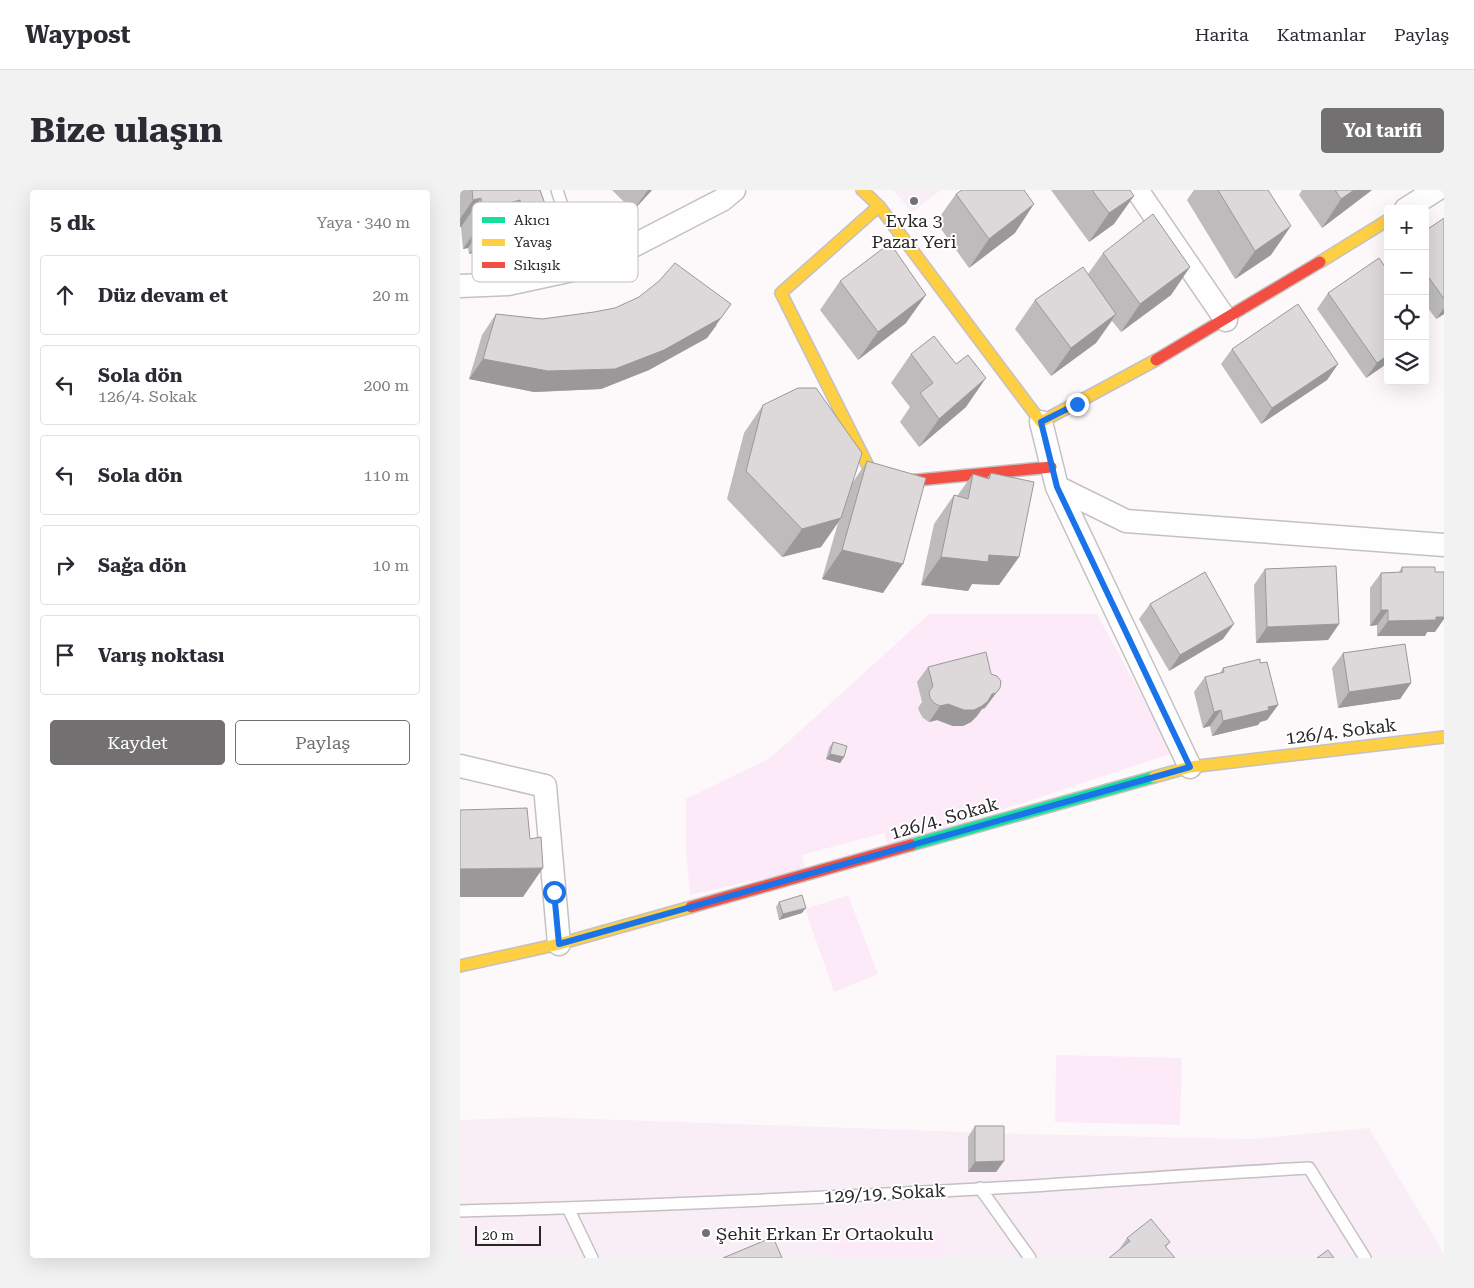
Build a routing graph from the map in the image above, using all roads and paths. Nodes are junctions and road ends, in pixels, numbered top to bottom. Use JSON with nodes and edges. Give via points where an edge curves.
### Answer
{"nodes":[{"id":1,"x":557,"y":190,"type":"edge"},
{"id":2,"x":734,"y":190,"type":"edge"},
{"id":3,"x":862,"y":190,"type":"edge"},
{"id":4,"x":1137,"y":190,"type":"edge"},
{"id":5,"x":1436,"y":190,"type":"edge"},
{"id":6,"x":561,"y":202,"type":"edge"},
{"id":7,"x":1412,"y":205,"type":"edge"},
{"id":8,"x":879,"y":206,"type":"junction"},
{"id":9,"x":1384,"y":222,"type":"edge"},
{"id":10,"x":638,"y":244,"type":"edge"},
{"id":11,"x":517,"y":282,"type":"edge"},
{"id":12,"x":460,"y":286,"type":"edge"},
{"id":13,"x":1226,"y":320,"type":"junction"},
{"id":14,"x":1041,"y":422,"type":"junction"},
{"id":15,"x":1054,"y":477,"type":"junction"},
{"id":16,"x":1444,"y":545,"type":"edge"},
{"id":17,"x":1444,"y":736,"type":"edge"},
{"id":18,"x":460,"y":766,"type":"edge"},
{"id":19,"x":1190,"y":767,"type":"junction"},
{"id":20,"x":559,"y":944,"type":"junction"},
{"id":21,"x":460,"y":966,"type":"edge"},
{"id":22,"x":980,"y":1188,"type":"junction"},
{"id":23,"x":568,"y":1208,"type":"junction"},
{"id":24,"x":460,"y":1211,"type":"edge"},
{"id":25,"x":592,"y":1258,"type":"edge"},
{"id":26,"x":1030,"y":1258,"type":"edge"},
{"id":27,"x":1365,"y":1258,"type":"edge"}],
"edges":[{"from":1,"to":6,"type":"lane"},
{"from":2,"to":10,"type":"street","via":[[722,200]]},
{"from":3,"to":8,"type":"street"},
{"from":4,"to":13,"type":"street"},
{"from":5,"to":7,"type":"street"},
{"from":8,"to":14,"type":"street"},
{"from":8,"to":15,"type":"street","via":[[781,293],[877,484]]},
{"from":9,"to":13,"type":"street"},
{"from":11,"to":12,"type":"street"},
{"from":13,"to":14,"type":"street"},
{"from":14,"to":15,"type":"street"},
{"from":15,"to":16,"type":"street","via":[[1126,521]]},
{"from":15,"to":19,"type":"street"},
{"from":17,"to":19,"type":"street","name":"126/4. Sokak"},
{"from":18,"to":20,"type":"street","via":[[545,786]]},
{"from":19,"to":20,"type":"street","name":"126/4. Sokak"},
{"from":20,"to":21,"type":"street","name":"126/4. Sokak"},
{"from":22,"to":23,"type":"lane","name":"129/19. Sokak"},
{"from":22,"to":26,"type":"lane"},
{"from":22,"to":27,"type":"lane","name":"129/19. Sokak","via":[[1310,1168]]},
{"from":23,"to":24,"type":"lane","name":"129/19. Sokak"},
{"from":23,"to":25,"type":"lane"}]}
